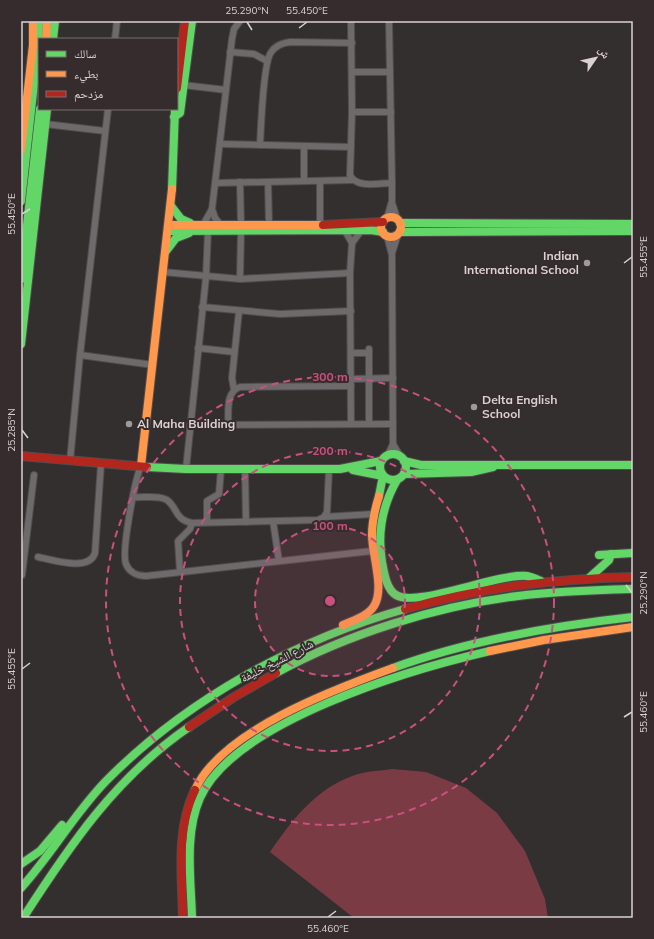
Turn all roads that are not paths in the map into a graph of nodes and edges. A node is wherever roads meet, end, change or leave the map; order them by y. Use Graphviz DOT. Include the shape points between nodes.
graph roads {
  1 [pos="34,21"];
  2 [pos="40,21"];
  3 [pos="47,21"];
  4 [pos="55,21"];
  5 [pos="117,21"];
  6 [pos="184,21"];
  7 [pos="192,21"];
  8 [pos="240,21"];
  9 [pos="351,21"];
  10 [pos="389,21"];
  11 [pos="39,38"];
  12 [pos="46,38"];
  13 [pos="53,38"];
  14 [pos="115,38"];
  15 [pos="352,43"];
  16 [pos="38,47"];
  17 [pos="230,52"];
  18 [pos="267,61"];
  19 [pos="352,72"];
  20 [pos="390,72"];
  21 [pos="180,87"];
  22 [pos="226,90"];
  23 [pos="40,110"];
  24 [pos="47,110"];
  25 [pos="108,110"];
  26 [pos="352,112"];
  27 [pos="391,112"];
  28 [pos="174,113"];
  29 [pos="45,124"];
  30 [pos="26,128"];
  31 [pos="105,130"];
  32 [pos="220,144"];
  33 [pos="260,145"];
  34 [pos="304,146"];
  35 [pos="351,147"];
  36 [pos="21,150"];
  37 [pos="353,180"];
  38 [pos="304,181"];
  39 [pos="320,181"];
  40 [pos="240,182"];
  41 [pos="268,182"];
  42 [pos="216,183"];
  43 [pos="392,183"];
  44 [pos="392,201"];
  45 [pos="21,202"];
  46 [pos="171,206"];
  47 [pos="212,209"];
  48 [pos="385,220"];
  49 [pos="399,222"];
  50 [pos="633,224"];
  51 [pos="221,225"];
  52 [pos="269,225"];
  53 [pos="320,225"];
  54 [pos="168,228"];
  55 [pos="241,228"];
  56 [pos="204,229"];
  57 [pos="361,230"];
  58 [pos="346,231"];
  59 [pos="633,231"];
  60 [pos="399,233"];
  61 [pos="385,234"];
  62 [pos="352,243"];
  63 [pos="166,252"];
  64 [pos="392,254"];
  65 [pos="163,272"];
  66 [pos="350,273"];
  67 [pos="206,277"];
  68 [pos="21,279"];
  69 [pos="240,279"];
  70 [pos="23,306"];
  71 [pos="202,307"];
  72 [pos="238,311"];
  73 [pos="351,311"];
  74 [pos="21,344"];
  75 [pos="198,348"];
  76 [pos="234,352"];
  77 [pos="351,353"];
  78 [pos="80,355"];
  79 [pos="153,365"];
  80 [pos="393,378"];
  81 [pos="369,379"];
  82 [pos="351,382"];
  83 [pos="234,390"];
  84 [pos="351,424"];
  85 [pos="369,424"];
  86 [pos="393,424"];
  87 [pos="190,425"];
  88 [pos="228,425"];
  89 [pos="392,444"];
  90 [pos="388,455"];
  91 [pos="21,456"];
  92 [pos="402,459"];
  93 [pos="70,461"];
  94 [pos="381,461"];
  95 [pos="101,464"];
  96 [pos="499,464"];
  97 [pos="633,465"];
  98 [pos="142,466"];
  99 [pos="186,469"];
  100 [pos="221,469"];
  101 [pos="245,469"];
  102 [pos="329,469"];
  103 [pos="340,469"];
  104 [pos="404,474"];
  105 [pos="34,475"];
  106 [pos="383,476"];
  107 [pos="397,480"];
  108 [pos="133,497"];
  109 [pos="373,514"];
  110 [pos="324,517"];
  111 [pos="273,521"];
  112 [pos="206,522"];
  113 [pos="246,522"];
  114 [pos="21,523"];
  115 [pos="192,523"];
  116 [pos="25,528"];
  117 [pos="372,552"];
  118 [pos="633,553"];
  119 [pos="611,554"];
  120 [pos="38,557"];
  121 [pos="279,561"];
  122 [pos="603,565"];
  123 [pos="180,572"];
  124 [pos="22,575"];
  125 [pos="633,577"];
  126 [pos="589,578"];
  127 [pos="542,581"];
  128 [pos="633,589"];
  129 [pos="633,617"];
  130 [pos="613,619"];
  131 [pos="633,627"];
  132 [pos="585,633"];
  133 [pos="313,642"];
  134 [pos="84,807"];
  135 [pos="62,859"];
  136 [pos="21,864"];
  137 [pos="21,888"];
  138 [pos="21,911"];
  139 [pos="23,918"];
  140 [pos="183,918"];
  141 [pos="192,918"];
  1 -- 30 [label="main road"];
  2 -- 11 [label="main road"];
  3 -- 12 [label="main road"];
  4 -- 13 [label="main road"];
  5 -- 14 [label="street"];
  6 -- 21 [label="main road"];
  7 -- 21 [label="main road"];
  8 -- 17 [label="street" via="232,34"];
  9 -- 15 [label="street"];
  10 -- 20 [label="street"];
  15 -- 18 [label="street" via="286,42 274,49"];
  15 -- 19 [label="street"];
  16 -- 30 [label="main road"];
  17 -- 18 [label="street" via="254,54"];
  17 -- 22 [label="street"];
  18 -- 33 [label="street"];
  19 -- 20 [label="street"];
  19 -- 26 [label="street"];
  20 -- 27 [label="street"];
  21 -- 22 [label="street"];
  21 -- 28 [label="main road" via="180,113"];
  22 -- 32 [label="street"];
  23 -- 68 [label="main road"];
  24 -- 29 [label="main road"];
  25 -- 31 [label="street"];
  26 -- 27 [label="street"];
  26 -- 35 [label="street"];
  27 -- 43 [label="street"];
  28 -- 46 [label="main road"];
  29 -- 31 [label="street"];
  29 -- 70 [label="main road"];
  30 -- 36 [label="main road"];
  30 -- 45 [label="main road"];
  31 -- 78 [label="street"];
  32 -- 33 [label="street"];
  32 -- 42 [label="street"];
  33 -- 34 [label="street"];
  34 -- 35 [label="street"];
  34 -- 38 [label="street"];
  35 -- 37 [label="street" via="350,175"];
  37 -- 39 [label="street"];
  37 -- 43 [label="street" via="358,183"];
  38 -- 39 [label="street"];
  38 -- 41 [label="street"];
  39 -- 53 [label="street"];
  40 -- 41 [label="street"];
  40 -- 42 [label="street"];
  40 -- 55 [label="street"];
  41 -- 52 [label="street"];
  42 -- 47 [label="street"];
  43 -- 44 [label="street"];
  44 -- 48 [label="street"];
  44 -- 49 [label="street"];
  46 -- 54 [label="main road"];
  46 -- 56 [label="main road" via="184,221"];
  47 -- 51 [label="street"];
  47 -- 56 [label="street"];
  48 -- 49 [label="main road" via="393,218"];
  48 -- 53 [label="main road"];
  48 -- 61 [label="main road"];
  49 -- 50 [label="main road"];
  49 -- 60 [label="main road"];
  51 -- 55 [label="main road"];
  51 -- 56 [label="main road"];
  52 -- 53 [label="main road"];
  52 -- 55 [label="main road"];
  54 -- 56 [label="main road"];
  54 -- 63 [label="main road"];
  55 -- 56 [label="main road"];
  55 -- 58 [label="main road"];
  55 -- 69 [label="street"];
  56 -- 63 [label="main road" via="179,236"];
  56 -- 67 [label="street"];
  57 -- 58 [label="main road"];
  57 -- 61 [label="main road"];
  57 -- 62 [label="street"];
  58 -- 62 [label="street"];
  59 -- 60 [label="main road"];
  60 -- 61 [label="main road" via="395,237"];
  60 -- 64 [label="street"];
  61 -- 64 [label="street"];
  62 -- 66 [label="street"];
  63 -- 65 [label="main road"];
  64 -- 80 [label="street"];
  65 -- 67 [label="street"];
  65 -- 79 [label="main road"];
  66 -- 69 [label="street"];
  66 -- 73 [label="street"];
  67 -- 69 [label="street"];
  67 -- 71 [label="street"];
  70 -- 74 [label="main road"];
  71 -- 72 [label="street"];
  71 -- 75 [label="street"];
  72 -- 73 [label="street" via="291,314"];
  72 -- 76 [label="street"];
  73 -- 77 [label="street"];
  75 -- 76 [label="street"];
  75 -- 87 [label="street"];
  76 -- 83 [label="street"];
  77 -- 81 [label="street" via="369,351"];
  77 -- 82 [label="street"];
  78 -- 79 [label="street"];
  78 -- 93 [label="street"];
  79 -- 98 [label="main road"];
  80 -- 81 [label="street"];
  80 -- 86 [label="street"];
  81 -- 82 [label="street"];
  81 -- 85 [label="street"];
  82 -- 83 [label="street" via="243,387"];
  82 -- 84 [label="street"];
  83 -- 88 [label="street" via="230,398"];
  84 -- 85 [label="street"];
  84 -- 88 [label="street"];
  85 -- 86 [label="street"];
  86 -- 89 [label="street"];
  87 -- 88 [label="street"];
  87 -- 99 [label="street"];
  89 -- 90 [label="street"];
  89 -- 92 [label="street"];
  90 -- 92 [label="main road" via="394,454"];
  90 -- 94 [label="main road"];
  91 -- 93 [label="main road"];
  92 -- 96 [label="main road" via="421,465"];
  92 -- 104 [label="main road"];
  93 -- 95 [label="main road"];
  94 -- 103 [label="main road"];
  94 -- 106 [label="main road" via="380,470"];
  95 -- 98 [label="main road"];
  95 -- 120 [label="street" via="95,553 92,559 83,564"];
  96 -- 97 [label="main road"];
  96 -- 104 [label="main road" via="468,472"];
  98 -- 99 [label="main road"];
  98 -- 108 [label="street"];
  99 -- 100 [label="main road"];
  100 -- 101 [label="main road"];
  100 -- 112 [label="street" via="219,494 207,501"];
  101 -- 102 [label="main road"];
  101 -- 113 [label="street"];
  102 -- 103 [label="main road"];
  102 -- 110 [label="street" via="328,509"];
  103 -- 106 [label="main road"];
  104 -- 107 [label="main road"];
  105 -- 116 [label="street"];
  106 -- 107 [label="main road" via="391,481"];
  106 -- 109 [label="main road" via="382,490"];
  107 -- 127 [label="main road" via="384,509 380,539 383,570 396,595 405,598 418,597 513,576 528,576"];
  108 -- 115 [label="street" via="164,499 181,518"];
  108 -- 123 [label="street" via="125,556 128,568 142,576"];
  109 -- 110 [label="street"];
  109 -- 117 [label="main road"];
  110 -- 111 [label="street" via="318,520"];
  111 -- 113 [label="street"];
  111 -- 121 [label="street"];
  112 -- 113 [label="street"];
  112 -- 115 [label="street"];
  114 -- 116 [label="street"];
  115 -- 123 [label="street" via="190,529 178,541"];
  116 -- 124 [label="street"];
  117 -- 121 [label="street"];
  117 -- 133 [label="main road" via="379,591 375,604 365,615 331,630"];
  118 -- 119 [label="main road"];
  119 -- 122 [label="main road"];
  119 -- 122 [label="main road" via="599,554"];
  121 -- 123 [label="street"];
  122 -- 126 [label="main road"];
  125 -- 126 [label="main road, شارع الشيخ خليفة"];
  126 -- 127 [label="main road, شارع الشيخ خليفة"];
  127 -- 133 [label="main road, شارع الشيخ خليفة" via="497,587 431,601"];
  128 -- 135 [label="main road, شارع الشيخ خليفة" via="541,593 438,611 356,638 294,664 220,706 152,757 96,813"];
  129 -- 130 [label="main road"];
  130 -- 132 [label="main road" via="587,625"];
  130 -- 140 [label="main road" via="561,625 413,661 292,711 238,742 207,770 188,806 184,819 182,847"];
  131 -- 132 [label="main road"];
  132 -- 141 [label="main road" via="464,656 399,675 326,704 232,757 207,786 193,819"];
  133 -- 134 [label="main road, شارع الشيخ خليفة" via="245,677 186,715 119,770"];
  134 -- 136 [label="main road" via="71,815 33,857"];
  134 -- 137 [label="main road, شارع الشيخ خليفة"];
  135 -- 138 [label="main road"];
  135 -- 139 [label="main road, شارع الشيخ خليفة"];
}
